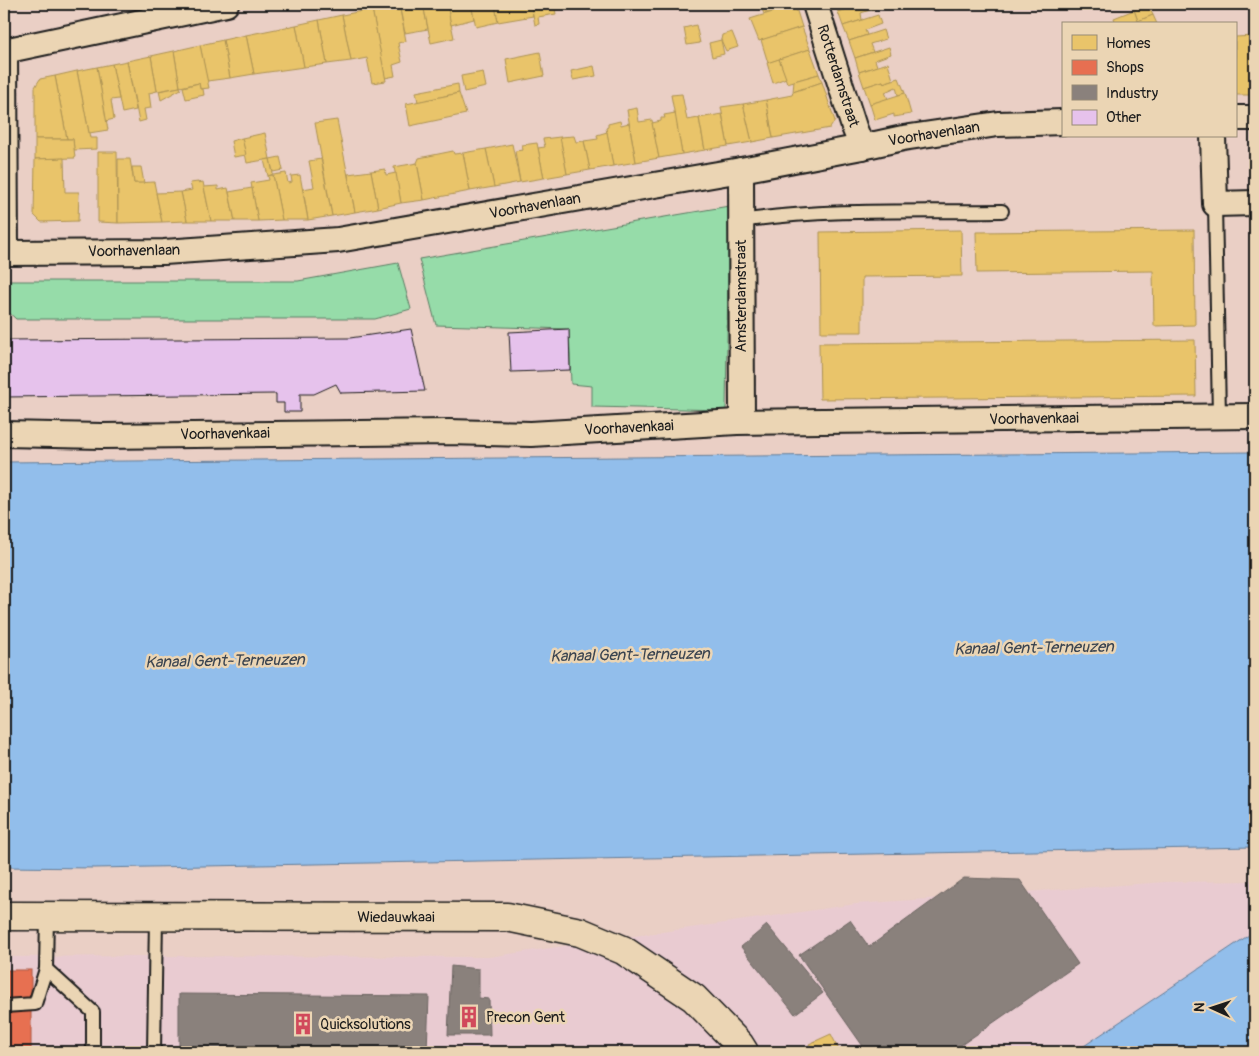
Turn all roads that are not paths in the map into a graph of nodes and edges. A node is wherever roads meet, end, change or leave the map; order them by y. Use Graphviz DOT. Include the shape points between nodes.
graph roads {
  1 [pos="226,4"];
  2 [pos="815,4"];
  3 [pos="4,50"];
  4 [pos="1236,118"];
  5 [pos="1255,118"];
  6 [pos="1062,122"];
  7 [pos="1213,138"];
  8 [pos="862,147"];
  9 [pos="741,170"];
  10 [pos="1255,203"];
  11 [pos="1215,204"];
  12 [pos="1002,211"];
  13 [pos="741,221"];
  14 [pos="5,253"];
  15 [pos="1219,416"];
  16 [pos="1255,416"];
  17 [pos="742,422"];
  18 [pos="4,434"];
  19 [pos="4,916"];
  20 [pos="47,916"];
  21 [pos="156,916"];
  22 [pos="46,969"];
  23 [pos="4,1006"];
  24 [pos="93,1052"];
  25 [pos="154,1052"];
  26 [pos="744,1052"];
  1 -- 3 [label="street"];
  2 -- 8 [label="street, Rotterdamstraat"];
  3 -- 14 [label="street"];
  4 -- 5 [label="street"];
  6 -- 8 [label="street, Voorhavenlaan" via="998,124"];
  7 -- 11 [label="street"];
  8 -- 9 [label="street, Voorhavenlaan"];
  9 -- 13 [label="street, Amsterdamstraat"];
  9 -- 14 [label="street, Voorhavenlaan" via="338,240 164,252"];
  10 -- 11 [label="street"];
  11 -- 15 [label="lane"];
  12 -- 13 [label="lane" via="817,214"];
  13 -- 17 [label="street, Amsterdamstraat"];
  15 -- 16 [label="street, Voorhavenkaai"];
  15 -- 17 [label="street, Voorhavenkaai"];
  17 -- 18 [label="street, Voorhavenkaai" via="531,434"];
  19 -- 20 [label="main road, Wiedauwkaai"];
  20 -- 21 [label="main road, Wiedauwkaai"];
  20 -- 22 [label="lane"];
  21 -- 25 [label="lane"];
  21 -- 26 [label="main road, Wiedauwkaai" via="507,917 580,932 623,950 694,998"];
  22 -- 23 [label="lane" via="35,1004"];
  22 -- 24 [label="lane" via="93,1012"];
}
